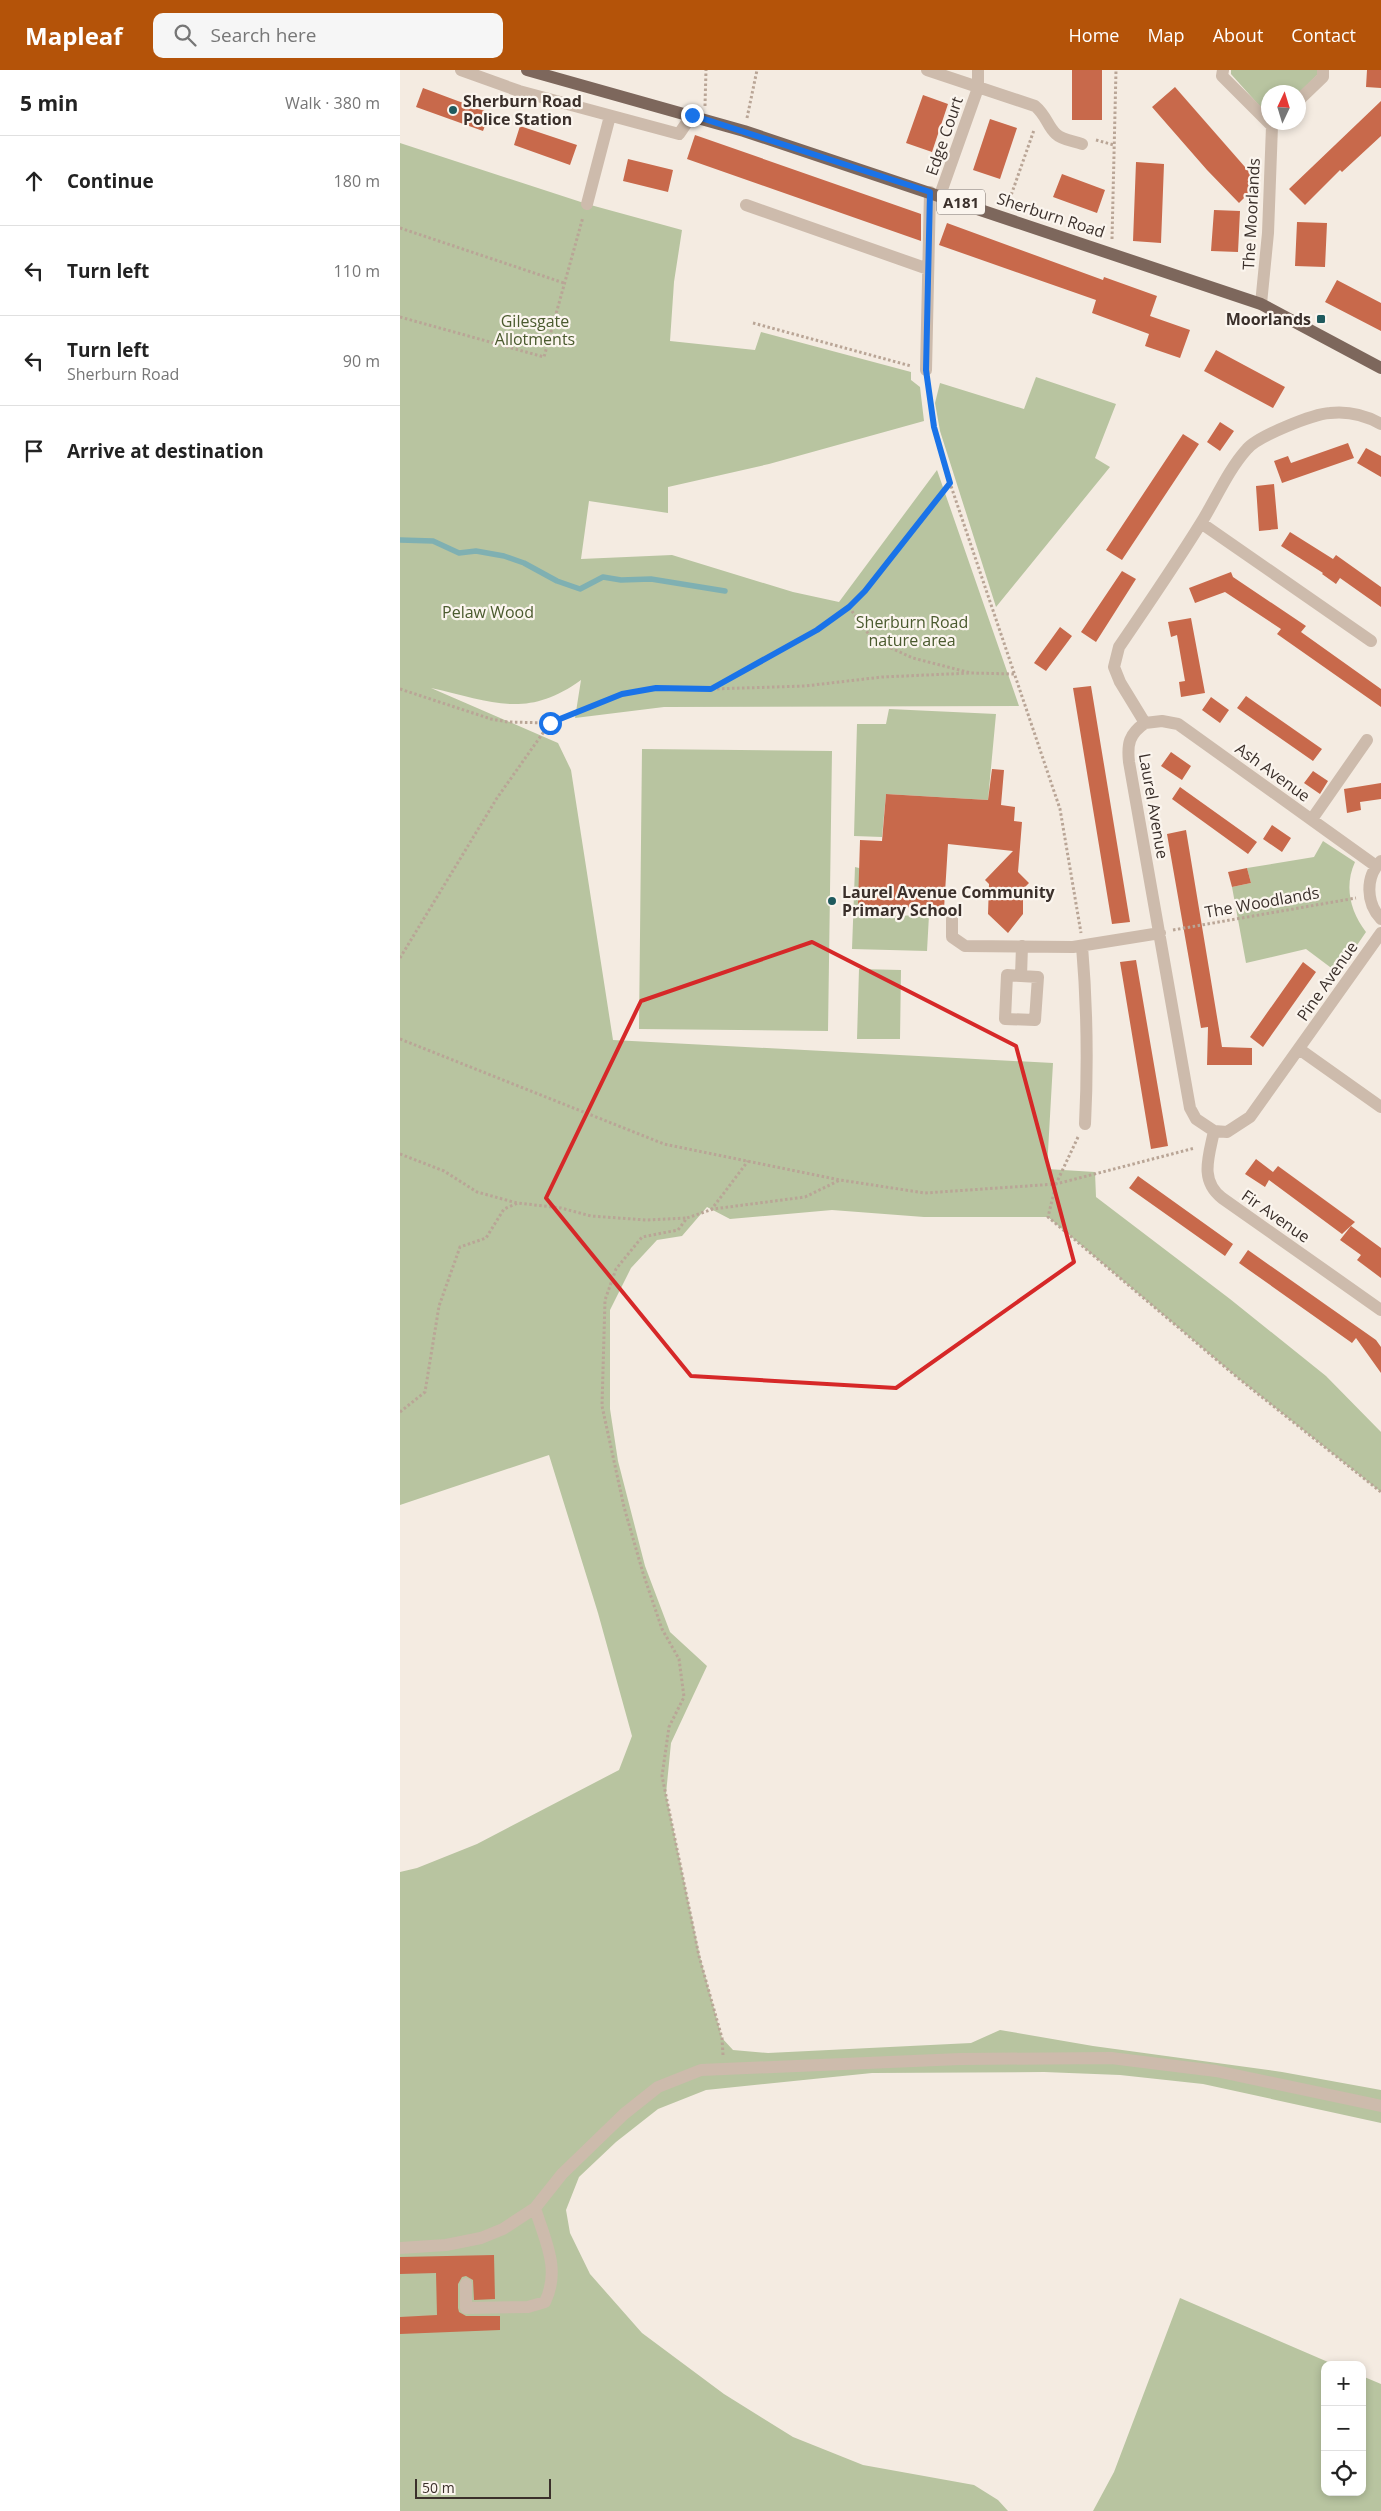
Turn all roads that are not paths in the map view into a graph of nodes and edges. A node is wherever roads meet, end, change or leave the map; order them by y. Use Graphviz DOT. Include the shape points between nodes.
graph roads {
  1 [pos="461,70"];
  2 [pos="527,70"];
  3 [pos="927,70"];
  4 [pos="978,70"];
  5 [pos="1223,70"];
  6 [pos="1323,70"];
  7 [pos="978,88"];
  8 [pos="1306,93"];
  9 [pos="1261,112"];
  10 [pos="610,116"];
  11 [pos="698,117"];
  12 [pos="1274,130"];
  13 [pos="1082,144"];
  14 [pos="935,194"];
  15 [pos="587,204"];
  16 [pos="746,205"];
  17 [pos="928,269"];
  18 [pos="1261,304"];
  19 [pos="1381,368"];
  20 [pos="926,370"];
  21 [pos="1381,424"];
  22 [pos="1202,523"];
  23 [pos="1371,641"];
  24 [pos="1146,723"];
  25 [pos="1367,740"];
  26 [pos="1312,820"];
  27 [pos="1379,863"];
  28 [pos="952,918"];
  29 [pos="1381,919"];
  30 [pos="1160,932"];
  31 [pos="1381,933"];
  32 [pos="1022,946"];
  33 [pos="1082,946"];
  34 [pos="1021,976"];
  35 [pos="1299,1049"];
  36 [pos="1381,1106"];
  37 [pos="1085,1124"];
  38 [pos="1209,1129"];
  39 [pos="1381,1310"];
  40 [pos="1381,2106"];
  41 [pos="535,2208"];
  42 [pos="400,2248"];
  43 [pos="466,2284"];
  1 -- 10 [label="street" via="518,91"];
  2 -- 11 [label="main road, Sherburn Road / A181"];
  3 -- 7 [label="street, Edge Court"];
  4 -- 7 [label="street, Edge Court"];
  5 -- 9 [label="street, The Moorlands" via="1222,76"];
  6 -- 8 [label="street" via="1323,77"];
  7 -- 13 [label="street, Edge Court" via="1035,106 1058,136"];
  7 -- 14 [label="street, Edge Court"];
  10 -- 11 [label="street" via="679,134"];
  10 -- 15 [label="street"];
  11 -- 14 [label="main road, Sherburn Road / A181"];
  12 -- 18 [label="street, The Moorlands"];
  14 -- 17 [label="street, Edge Court"];
  14 -- 18 [label="main road, Sherburn Road / A181"];
  16 -- 17 [label="street"];
  17 -- 20 [label="street, Edge Court"];
  18 -- 19 [label="main road, Sherburn Road / A181"];
  21 -- 22 [label="street" via="1352,413 1328,412 1256,441 1232,470"];
  22 -- 23 [label="street"];
  22 -- 24 [label="street" via="1119,647 1114,667"];
  24 -- 26 [label="street, Ash Avenue" via="1162,720 1178,724"];
  24 -- 30 [label="street, Laurel Avenue" via="1134,730 1127,748"];
  25 -- 26 [label="street"];
  26 -- 27 [label="street, Ash Avenue"];
  27 -- 29 [label="street, Ash Avenue" via="1370,880 1369,896"];
  28 -- 32 [label="street" via="952,937 965,946"];
  30 -- 33 [label="street"];
  30 -- 38 [label="street, Laurel Avenue" via="1190,1108 1196,1119"];
  31 -- 35 [label="street, Pine Avenue"];
  32 -- 33 [label="street"];
  32 -- 34 [label="street"];
  33 -- 37 [label="street" via="1088,1064"];
  35 -- 36 [label="street"];
  35 -- 38 [label="street, Pine Avenue" via="1250,1117 1227,1132"];
  38 -- 39 [label="street, Fir Avenue" via="1211,1145 1207,1168 1212,1190"];
  40 -- 41 [label="street" via="1216,2070 1111,2058 976,2058 701,2070 658,2087 624,2114 562,2174"];
  41 -- 42 [label="street" via="503,2229 481,2238 446,2245"];
  41 -- 43 [label="street" via="554,2268 551,2290 545,2302 528,2307 466,2308"];
}
